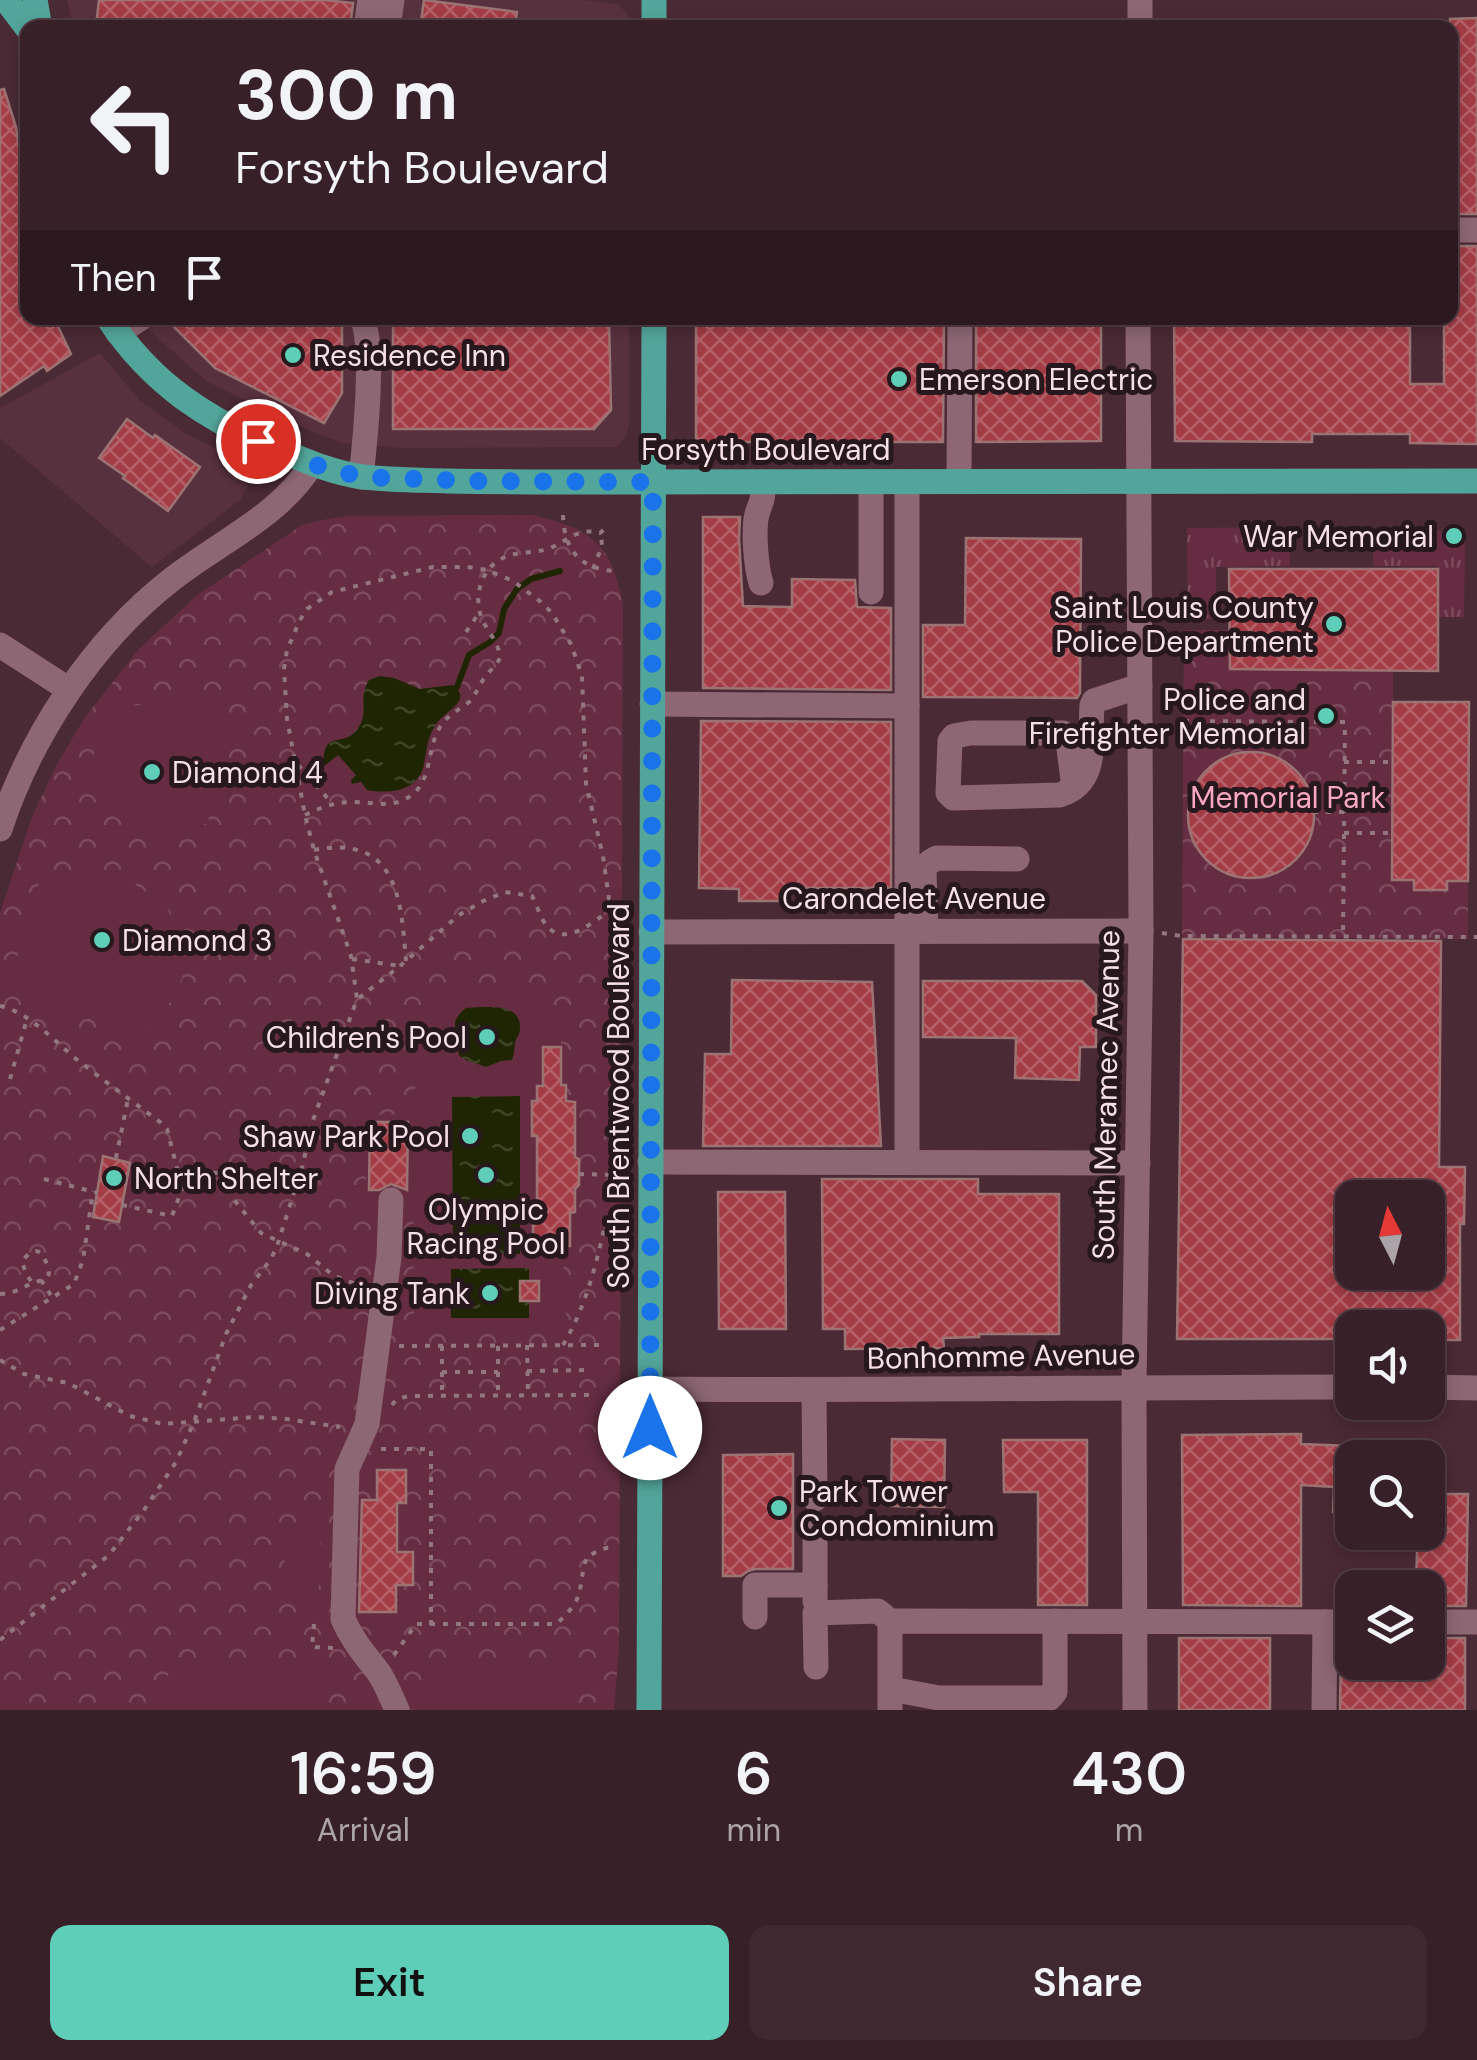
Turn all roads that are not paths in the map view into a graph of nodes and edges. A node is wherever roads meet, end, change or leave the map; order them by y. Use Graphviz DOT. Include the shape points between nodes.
graph roads {
  1 [pos="6,0"];
  2 [pos="21,20"];
  3 [pos="113,325"];
  4 [pos="364,325"];
  5 [pos="654,325"];
  6 [pos="960,325"];
  7 [pos="1138,325"];
  8 [pos="312,464"];
  9 [pos="361,477"];
  10 [pos="1138,481"];
  11 [pos="653,482"];
  12 [pos="871,482"];
  13 [pos="907,482"];
  14 [pos="958,482"];
  15 [pos="1477,482"];
  16 [pos="763,492"];
  17 [pos="765,580"];
  18 [pos="870,592"];
  19 [pos="0,645"];
  20 [pos="1140,686"];
  21 [pos="68,689"];
  22 [pos="652,704"];
  23 [pos="907,706"];
  24 [pos="1074,788"];
  25 [pos="0,829"];
  26 [pos="1017,859"];
  27 [pos="916,931"];
  28 [pos="1141,931"];
  29 [pos="651,932"];
  30 [pos="650,1162"];
  31 [pos="907,1162"];
  32 [pos="1138,1163"];
  33 [pos="390,1200"];
  34 [pos="1134,1387"];
  35 [pos="1335,1387"];
  36 [pos="1445,1388"];
  37 [pos="1477,1388"];
  38 [pos="650,1389"];
  39 [pos="814,1390"];
  40 [pos="815,1499"];
  41 [pos="815,1531"];
  42 [pos="815,1585"];
  43 [pos="815,1613"];
  44 [pos="755,1617"];
  45 [pos="890,1620"];
  46 [pos="1133,1620"];
  47 [pos="1055,1621"];
  48 [pos="1325,1622"];
  49 [pos="1335,1622"];
  50 [pos="1445,1622"];
  51 [pos="1477,1622"];
  52 [pos="816,1668"];
  53 [pos="890,1700"];
  54 [pos="398,1710"];
  55 [pos="648,1710"];
  56 [pos="1135,1710"];
  57 [pos="1324,1710"];
  1 -- 2 [label="main road"];
  3 -- 8 [label="main road, Forsyth Boulevard" via="150,371 206,414"];
  4 -- 9 [label="street"];
  5 -- 11 [label="main road, South Brentwood Boulevard"];
  6 -- 14 [label="street"];
  7 -- 10 [label="street, South Meramec Avenue"];
  8 -- 9 [label="main road, Forsyth Boulevard"];
  8 -- 21 [label="street" via="283,502 171,580 119,626"];
  9 -- 11 [label="main road, Forsyth Boulevard"];
  10 -- 14 [label="main road, Forsyth Boulevard"];
  10 -- 15 [label="main road, Forsyth Boulevard"];
  10 -- 20 [label="street, South Meramec Avenue"];
  11 -- 16 [label="main road, Forsyth Boulevard"];
  11 -- 22 [label="main road, South Brentwood Boulevard"];
  12 -- 13 [label="main road, Forsyth Boulevard"];
  12 -- 16 [label="main road, Forsyth Boulevard"];
  12 -- 18 [label="street"];
  13 -- 14 [label="main road, Forsyth Boulevard"];
  13 -- 23 [label="street"];
  16 -- 17 [label="street" via="757,570"];
  19 -- 21 [label="street"];
  20 -- 24 [label="street" via="1092,705 1090,768"];
  20 -- 28 [label="street, South Meramec Avenue"];
  21 -- 25 [label="street"];
  22 -- 23 [label="street"];
  22 -- 29 [label="main road, South Brentwood Boulevard"];
  23 -- 27 [label="street"];
  24 -- 24 [label="street" via="1060,795 953,798 950,741 970,734 1063,734"];
  26 -- 27 [label="street" via="929,862"];
  27 -- 28 [label="street, Carondelet Avenue"];
  27 -- 29 [label="street, Carondelet Avenue"];
  27 -- 31 [label="street"];
  28 -- 32 [label="street, South Meramec Avenue"];
  29 -- 30 [label="main road, South Brentwood Boulevard"];
  30 -- 31 [label="street"];
  30 -- 38 [label="main road, South Brentwood Boulevard"];
  31 -- 32 [label="street"];
  32 -- 34 [label="street, South Meramec Avenue"];
  33 -- 54 [label="street" via="390,1257 367,1424 346,1469 343,1618"];
  34 -- 35 [label="street, Bonhomme Avenue"];
  34 -- 39 [label="street, Bonhomme Avenue"];
  34 -- 46 [label="street, South Meramec Avenue"];
  36 -- 37 [label="street"];
  38 -- 39 [label="street, Bonhomme Avenue"];
  38 -- 55 [label="main road, South Brentwood Boulevard"];
  39 -- 40 [label="street"];
  41 -- 42 [label="street"];
  42 -- 43 [label="street"];
  42 -- 44 [label="street" via="755,1585"];
  43 -- 45 [label="street" via="878,1611"];
  43 -- 52 [label="street"];
  45 -- 47 [label="street"];
  45 -- 53 [label="street"];
  46 -- 47 [label="street"];
  46 -- 48 [label="street"];
  46 -- 56 [label="street, South Meramec Avenue"];
  47 -- 53 [label="street" via="1050,1698"];
  48 -- 49 [label="street"];
  48 -- 57 [label="street"];
  50 -- 51 [label="street"];
}
